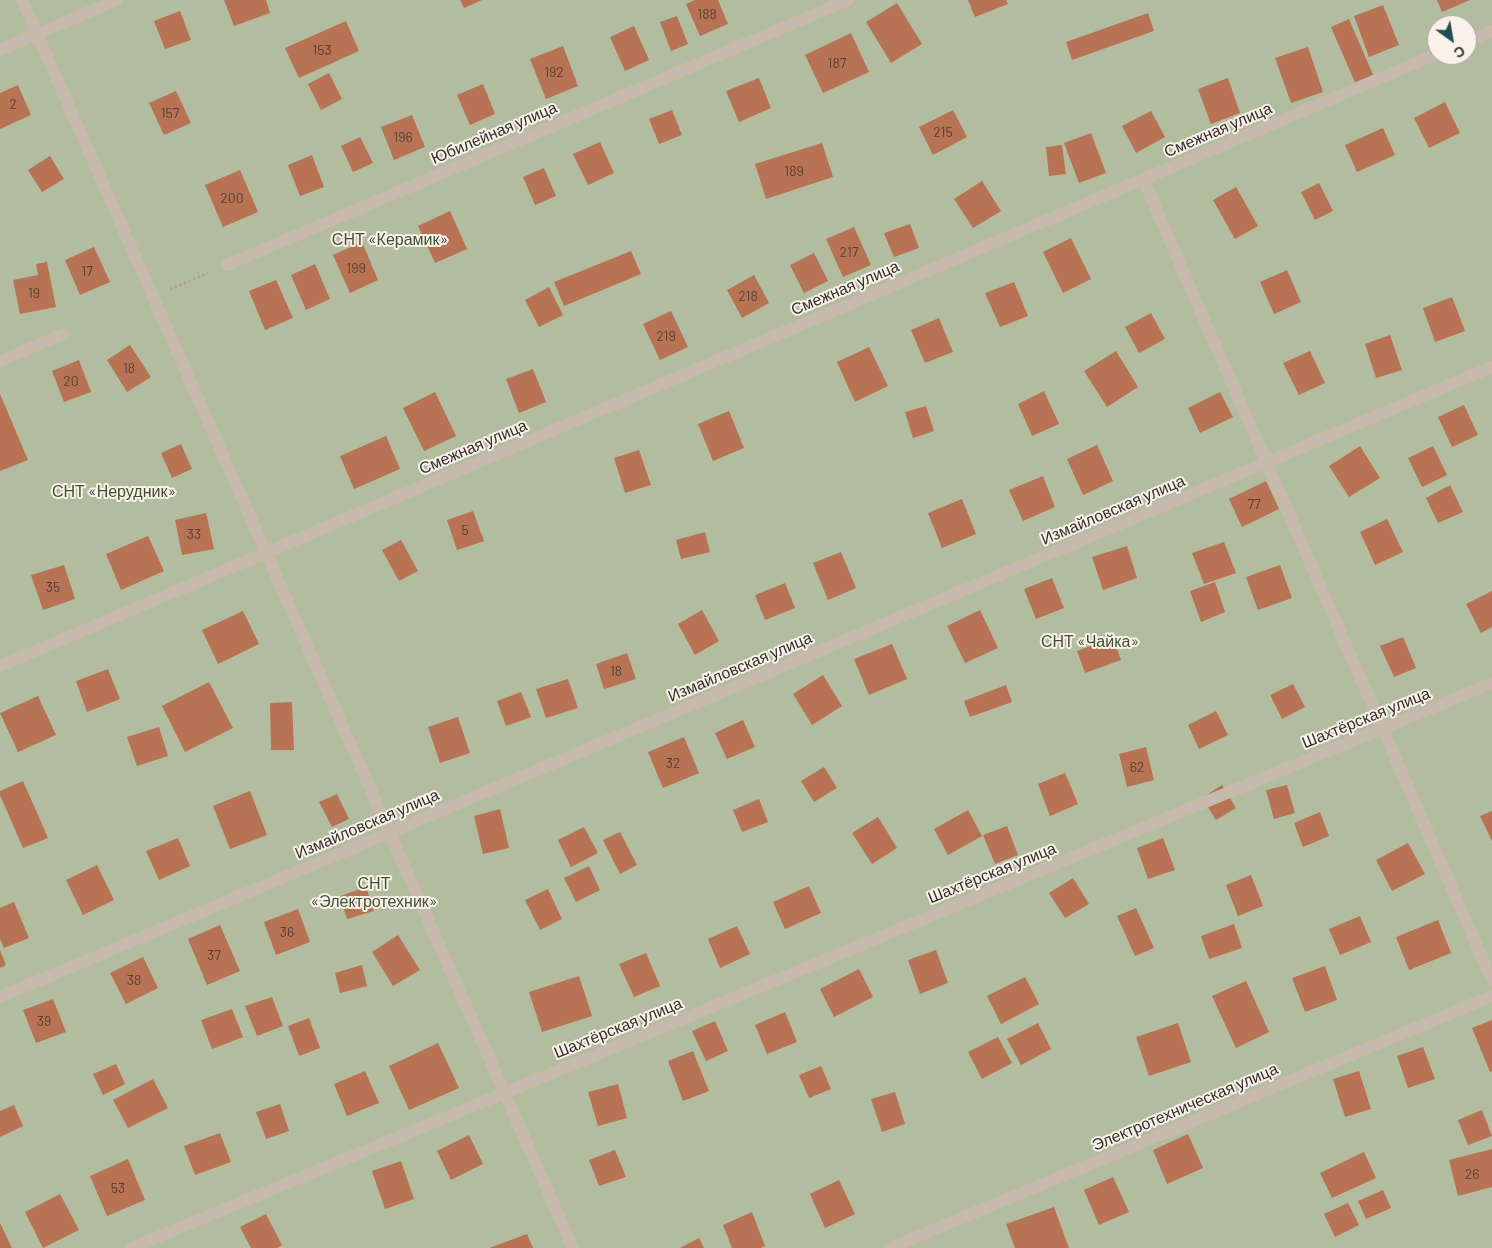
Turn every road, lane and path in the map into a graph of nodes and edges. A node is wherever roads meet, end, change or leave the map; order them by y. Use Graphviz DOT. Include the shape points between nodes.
graph roads {
  1 [pos="22,0"];
  2 [pos="117,0"];
  3 [pos="848,0"];
  4 [pos="1492,31"];
  5 [pos="37,34"];
  6 [pos="1477,37"];
  7 [pos="0,50"];
  8 [pos="1427,58"];
  9 [pos="1143,179"];
  10 [pos="227,264"];
  11 [pos="153,296"];
  12 [pos="63,334"];
  13 [pos="0,361"];
  14 [pos="1492,367"];
  15 [pos="1266,463"];
  16 [pos="266,553"];
  17 [pos="0,666"];
  18 [pos="1492,683"];
  19 [pos="1382,728"];
  20 [pos="390,832"];
  21 [pos="1492,980"];
  22 [pos="1492,996"];
  23 [pos="0,997"];
  24 [pos="504,1092"];
  25 [pos="131,1248"];
  26 [pos="573,1248"];
  27 [pos="890,1248"];
  1 -- 5 [label="street"];
  2 -- 5 [label="street"];
  3 -- 10 [label="street, Юбилейная улица"];
  4 -- 6 [label="street"];
  5 -- 7 [label="street"];
  5 -- 11 [label="street"];
  8 -- 9 [label="street, Смежная улица"];
  9 -- 15 [label="street"];
  9 -- 16 [label="street, Смежная улица"];
  10 -- 11 [label="path"];
  11 -- 16 [label="street"];
  12 -- 13 [label="street"];
  14 -- 15 [label="street, Измайловская улица"];
  15 -- 19 [label="street"];
  15 -- 20 [label="street, Измайловская улица"];
  16 -- 17 [label="street, Смежная улица"];
  16 -- 20 [label="street"];
  18 -- 19 [label="street, Шахтёрская улица"];
  19 -- 21 [label="street"];
  19 -- 24 [label="street, Шахтёрская улица"];
  20 -- 23 [label="street, Измайловская улица"];
  20 -- 24 [label="street"];
  22 -- 27 [label="street, Электротехническая улица"];
  24 -- 25 [label="street, Шахтёрская улица"];
  24 -- 26 [label="street"];
}
